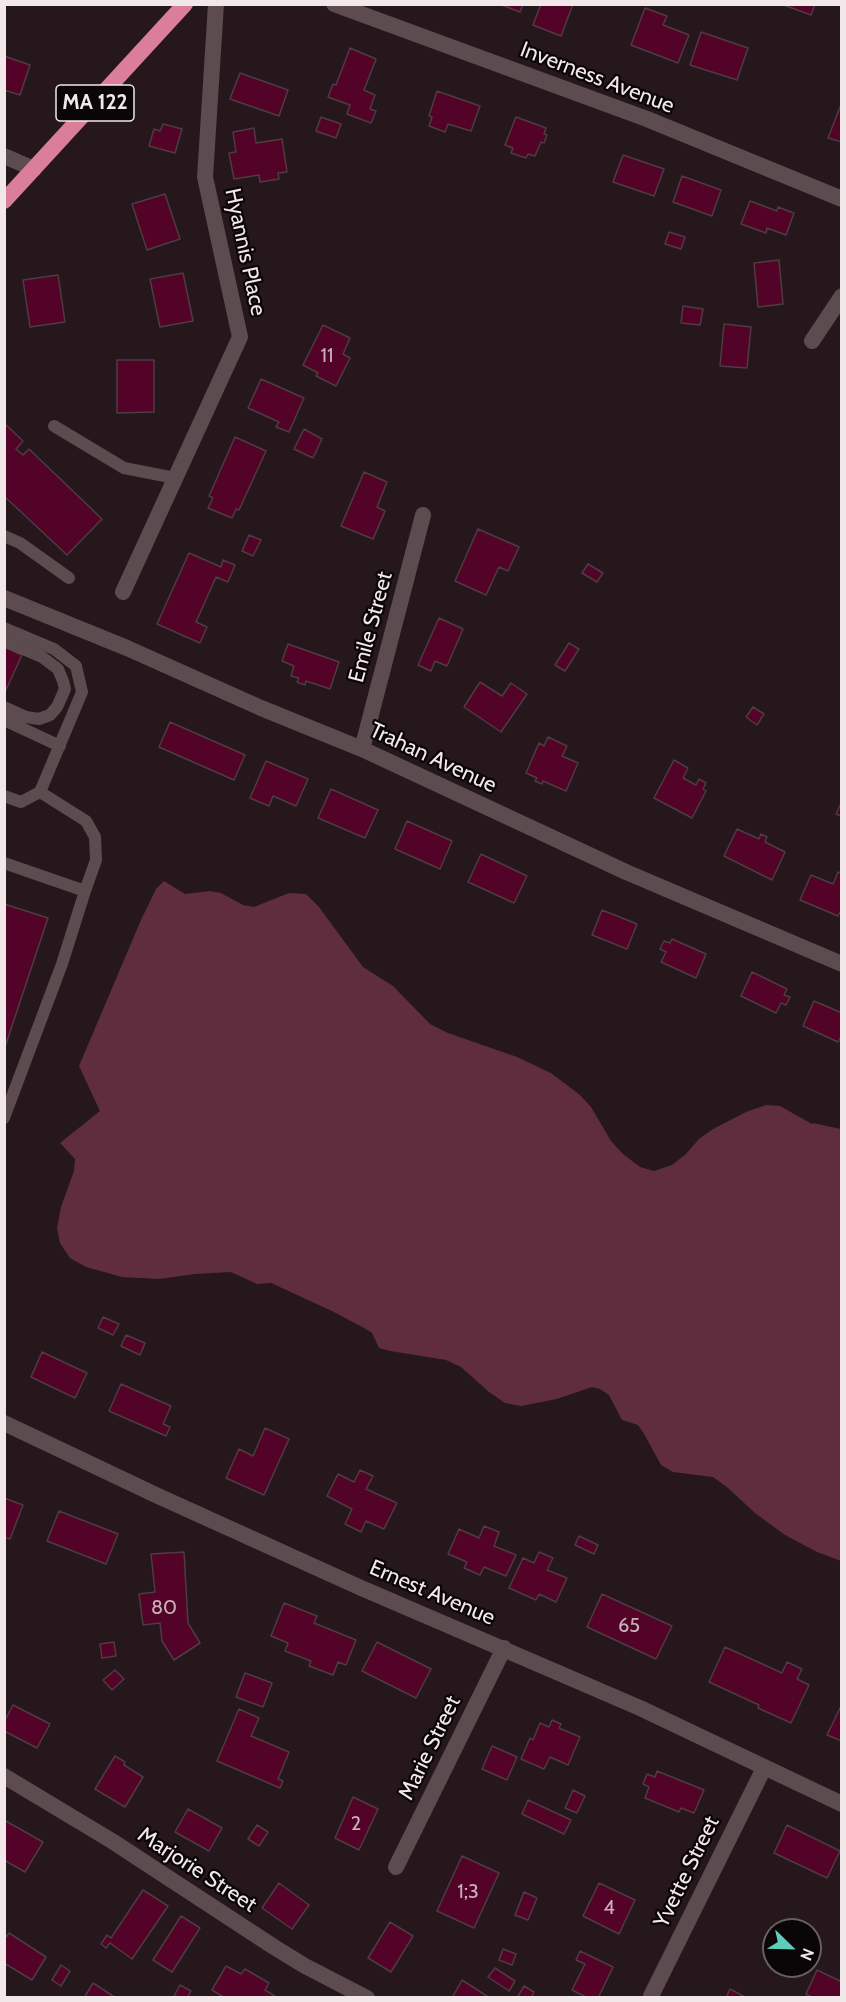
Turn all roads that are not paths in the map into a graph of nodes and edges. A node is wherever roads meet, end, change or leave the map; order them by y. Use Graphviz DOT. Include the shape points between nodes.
graph roads {
  1 [pos="185,4"];
  2 [pos="216,4"];
  3 [pos="334,4"];
  4 [pos="4,156"];
  5 [pos="34,169"];
  6 [pos="842,199"];
  7 [pos="4,201"];
  8 [pos="842,296"];
  9 [pos="812,341"];
  10 [pos="54,426"];
  11 [pos="175,478"];
  12 [pos="423,515"];
  13 [pos="4,536"];
  14 [pos="69,578"];
  15 [pos="123,592"];
  16 [pos="4,598"];
  17 [pos="4,628"];
  18 [pos="4,641"];
  19 [pos="4,707"];
  20 [pos="4,720"];
  21 [pos="60,746"];
  22 [pos="362,749"];
  23 [pos="40,792"];
  24 [pos="4,796"];
  25 [pos="4,863"];
  26 [pos="85,891"];
  27 [pos="842,964"];
  28 [pos="4,1118"];
  29 [pos="4,1423"];
  30 [pos="504,1648"];
  31 [pos="764,1768"];
  32 [pos="4,1776"];
  33 [pos="842,1804"];
  34 [pos="396,1867"];
  35 [pos="651,1996"];
  36 [pos="367,1998"];
  1 -- 5 [label="highway, MA 122"];
  2 -- 11 [label="street, Hyannis Place" via="205,177 240,337"];
  3 -- 6 [label="street, Inverness Avenue" via="647,119"];
  4 -- 5 [label="street"];
  5 -- 7 [label="highway, MA 122"];
  8 -- 9 [label="street"];
  10 -- 11 [label="lane" via="124,468"];
  11 -- 15 [label="street, Hyannis Place"];
  12 -- 22 [label="street, Emile Street"];
  13 -- 14 [label="lane"];
  16 -- 22 [label="street, Trahan Avenue"];
  17 -- 21 [label="lane" via="54,649 76,666 82,692"];
  18 -- 19 [label="lane" via="42,657 58,669 65,689 50,716 26,717"];
  20 -- 21 [label="lane"];
  21 -- 23 [label="lane"];
  22 -- 27 [label="street, Trahan Avenue" via="617,868"];
  23 -- 24 [label="lane" via="21,802"];
  23 -- 26 [label="lane" via="86,821 96,837 96,860"];
  25 -- 26 [label="lane"];
  26 -- 28 [label="lane"];
  29 -- 30 [label="street, Ernest Avenue" via="201,1516"];
  30 -- 31 [label="street, Ernest Avenue"];
  30 -- 34 [label="street, Marie Street"];
  31 -- 33 [label="street, Ernest Avenue"];
  31 -- 35 [label="street, Yvette Street"];
  32 -- 36 [label="street, Marjorie Street" via="305,1966"];
}
